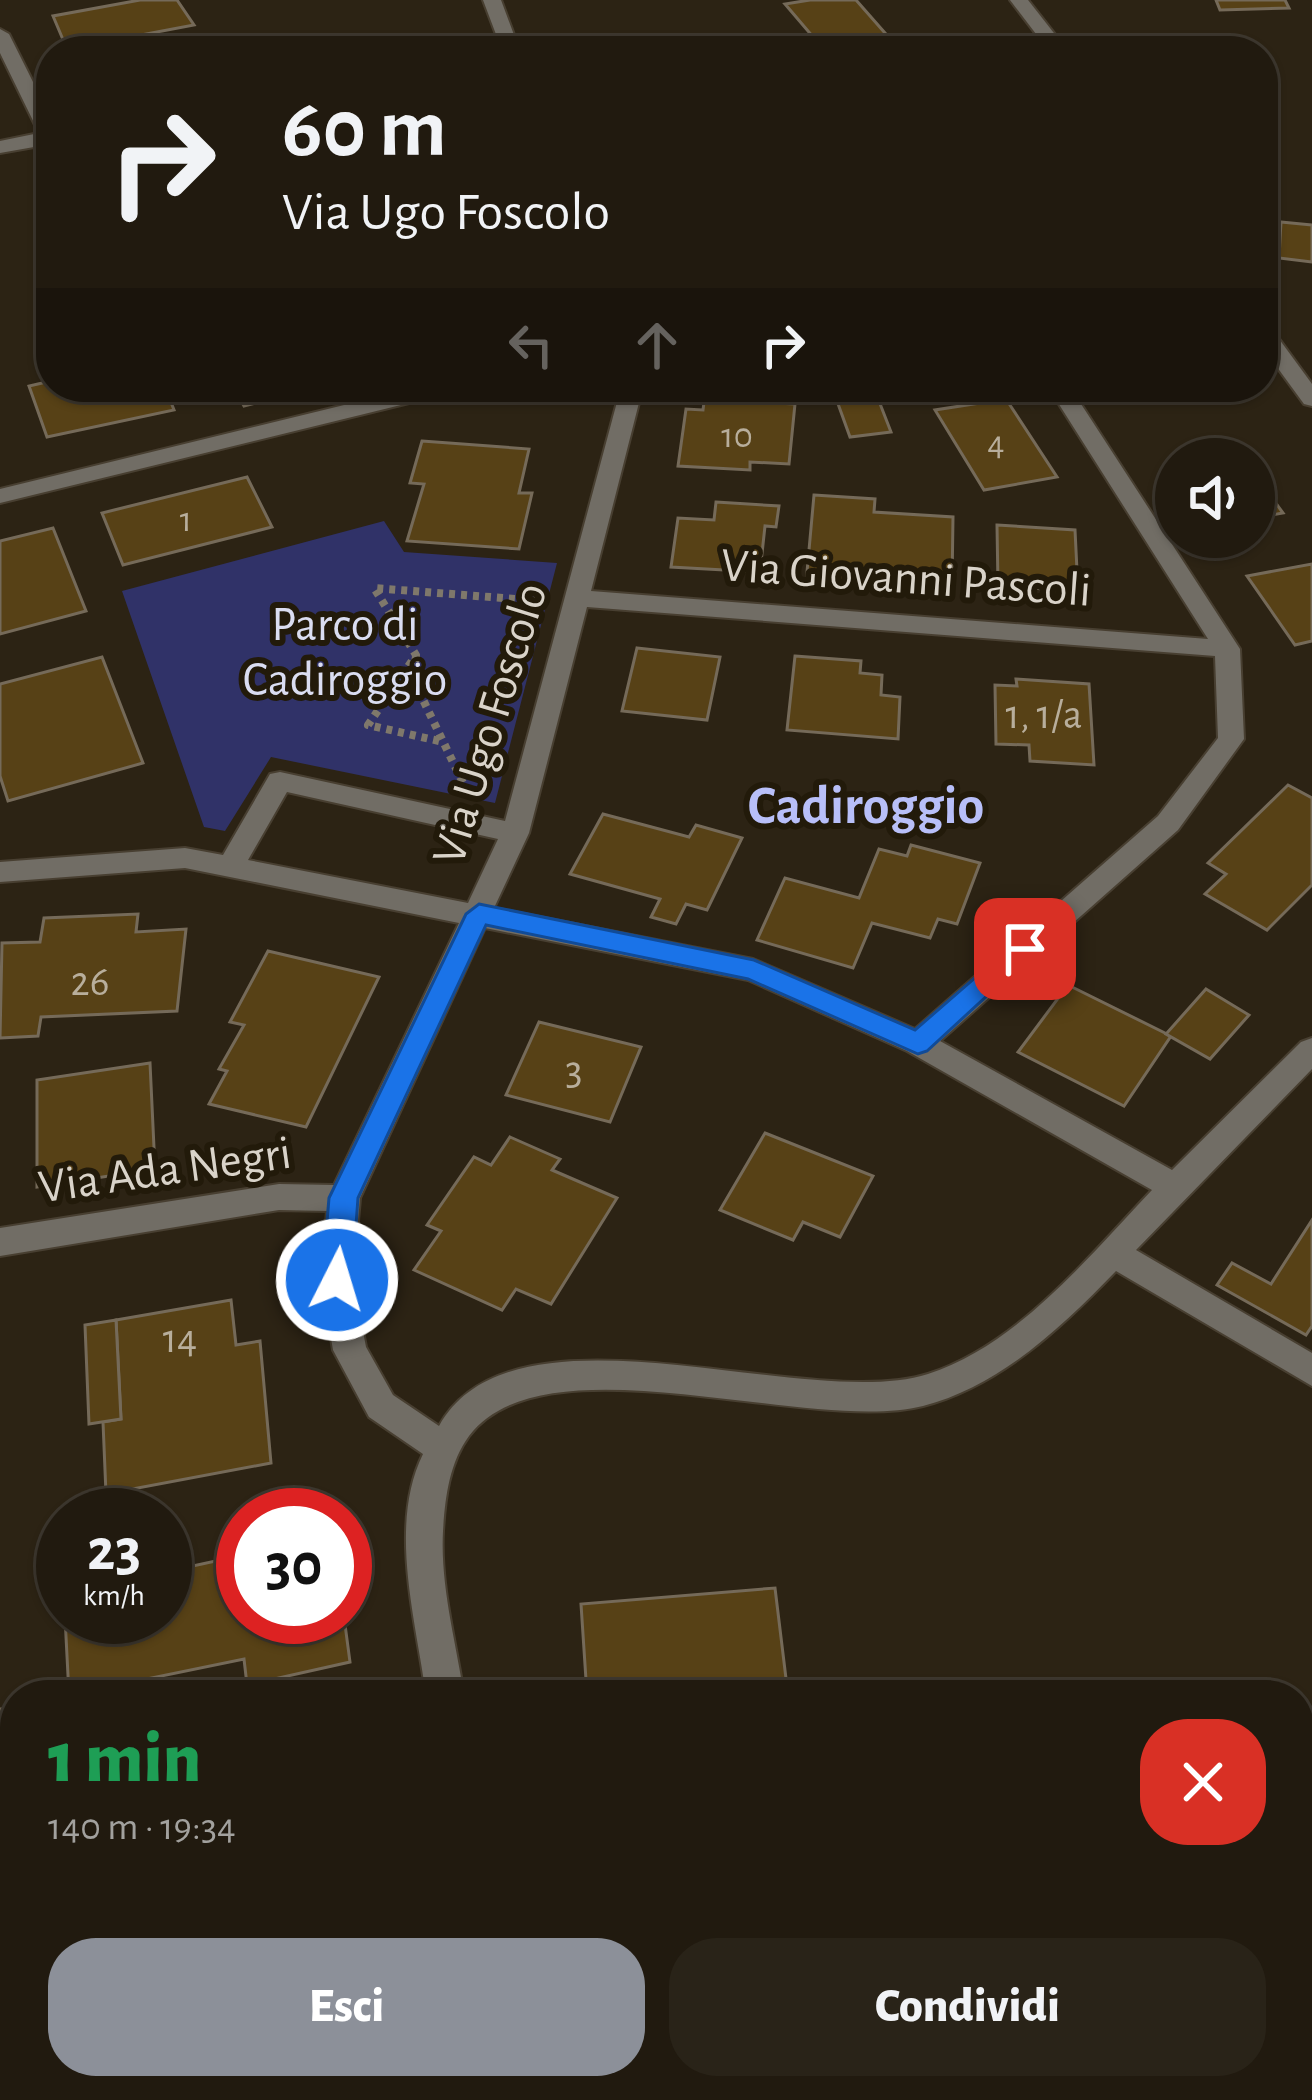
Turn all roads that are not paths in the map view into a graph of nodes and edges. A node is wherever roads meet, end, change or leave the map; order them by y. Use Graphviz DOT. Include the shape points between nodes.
graph roads {
  1 [pos="492,0"];
  2 [pos="1019,0"];
  3 [pos="0,34"];
  4 [pos="506,36"];
  5 [pos="1047,36"];
  6 [pos="36,107"];
  7 [pos="36,140"];
  8 [pos="0,147"];
  9 [pos="1278,353"];
  10 [pos="1312,399"];
  11 [pos="385,402"];
  12 [pos="628,402"];
  13 [pos="1069,402"];
  14 [pos="0,496"];
  15 [pos="578,598"];
  16 [pos="1227,649"];
  17 [pos="501,830"];
  18 [pos="230,865"];
  19 [pos="0,872"];
  20 [pos="479,914"];
  21 [pos="918,1043"];
  22 [pos="1312,1050"];
  23 [pos="1174,1187"];
  24 [pos="344,1198"];
  25 [pos="0,1242"];
  26 [pos="1114,1253"];
  27 [pos="1312,1371"];
  28 [pos="439,1445"];
  29 [pos="443,1680"];
  1 -- 4 [label="street"];
  2 -- 5 [label="street"];
  3 -- 6 [label="street"];
  7 -- 8 [label="street"];
  9 -- 10 [label="street"];
  11 -- 14 [label="street"];
  12 -- 15 [label="street, Via Ugo Foscolo"];
  13 -- 16 [label="street"];
  15 -- 16 [label="street, Via Giovanni Pascoli"];
  15 -- 17 [label="street, Via Ugo Foscolo"];
  16 -- 21 [label="street" via="1231,739 1168,823"];
  17 -- 18 [label="street" via="280,781"];
  17 -- 20 [label="street, Via Ugo Foscolo"];
  18 -- 19 [label="street" via="185,858"];
  18 -- 20 [label="street"];
  20 -- 21 [label="street, Via Ugo Foscolo" via="754,970"];
  20 -- 24 [label="street, Via Ada Negri"];
  21 -- 23 [label="street, Via Ugo Foscolo"];
  22 -- 23 [label="street"];
  23 -- 26 [label="street"];
  24 -- 25 [label="street, Via Ada Negri" via="279,1197"];
  24 -- 28 [label="street, Via Ada Negri" via="337,1280 350,1350 381,1406"];
  26 -- 27 [label="street"];
  26 -- 28 [label="street" via="1000,1354 925,1391 825,1396 606,1372 528,1379 489,1395"];
  28 -- 29 [label="street" via="425,1533"];
}
